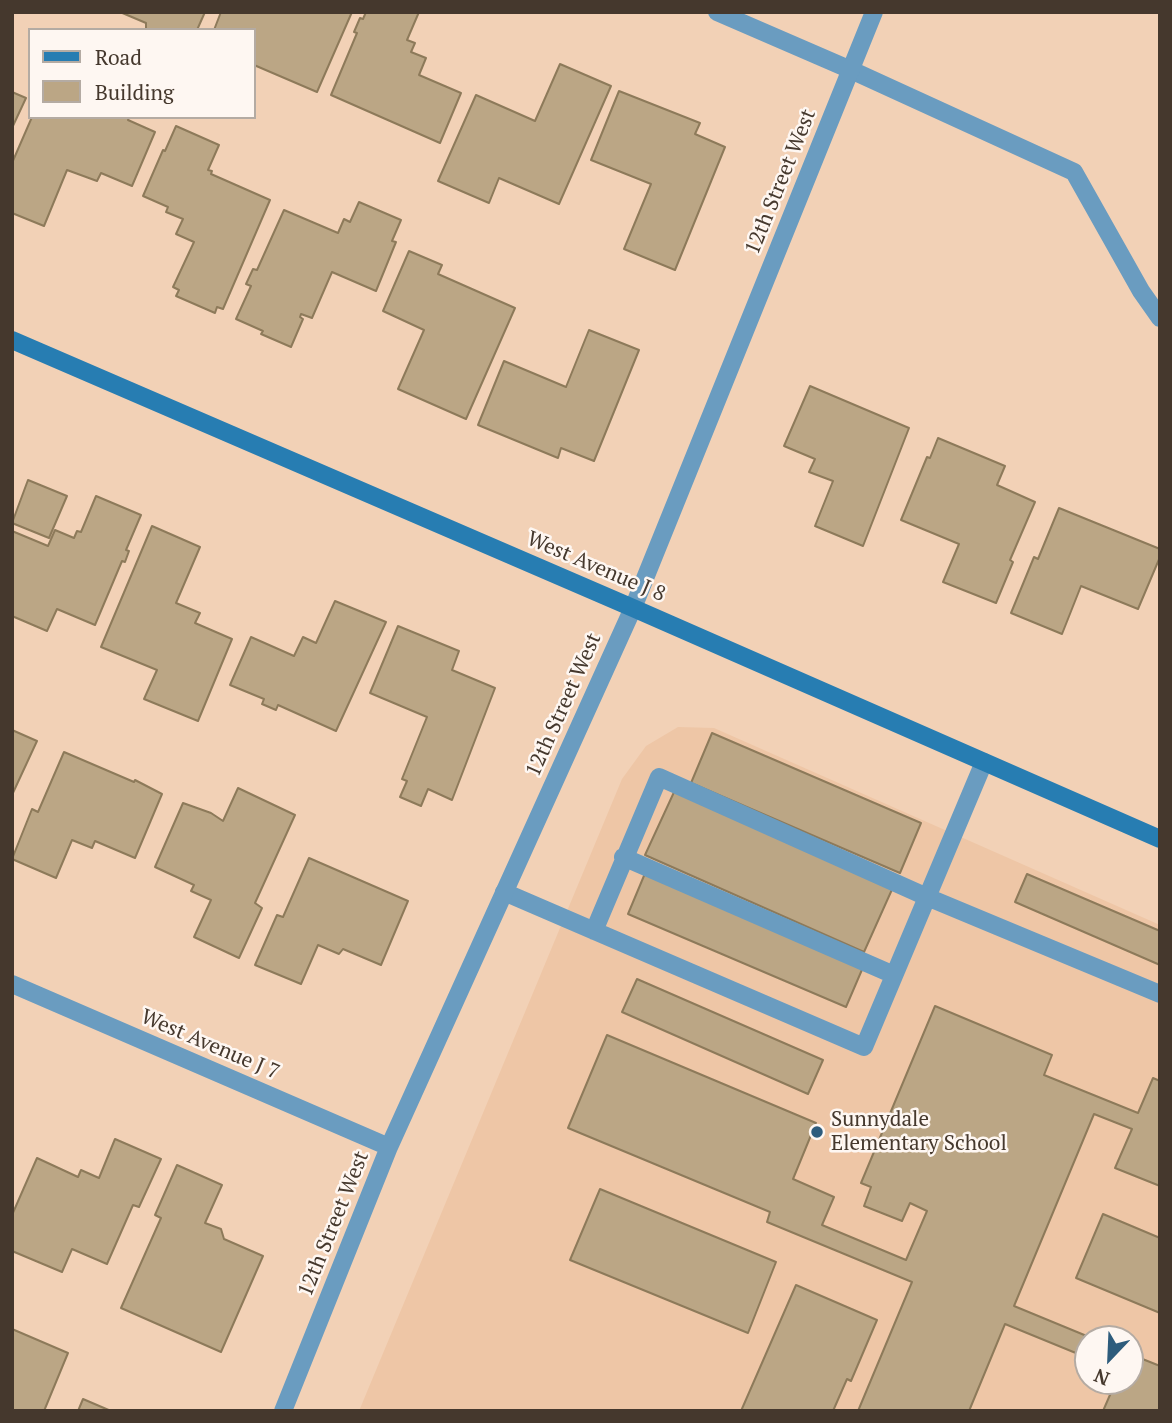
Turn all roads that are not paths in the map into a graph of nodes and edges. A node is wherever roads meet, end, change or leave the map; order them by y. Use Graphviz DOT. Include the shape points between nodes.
graph roads {
  1 [pos="717,12"];
  2 [pos="874,12"];
  3 [pos="850,70"];
  4 [pos="1160,318"];
  5 [pos="12,340"];
  6 [pos="633,608"];
  7 [pos="984,762"];
  8 [pos="1160,839"];
  9 [pos="623,857"];
  10 [pos="504,892"];
  11 [pos="927,897"];
  12 [pos="594,931"];
  13 [pos="894,975"];
  14 [pos="12,984"];
  15 [pos="1160,994"];
  16 [pos="389,1147"];
  17 [pos="283,1411"];
  1 -- 3 [label="street"];
  2 -- 3 [label="street, 12th Street West"];
  3 -- 4 [label="street" via="1074,172"];
  3 -- 6 [label="street, 12th Street West"];
  5 -- 6 [label="street, West Avenue J 8"];
  6 -- 7 [label="street, West Avenue J 8"];
  6 -- 10 [label="street, 12th Street West"];
  7 -- 8 [label="street, West Avenue J 8"];
  7 -- 11 [label="street"];
  9 -- 11 [label="street" via="659,777"];
  9 -- 12 [label="street"];
  9 -- 13 [label="street"];
  10 -- 12 [label="street"];
  10 -- 16 [label="street, 12th Street West"];
  11 -- 13 [label="street"];
  11 -- 15 [label="street"];
  12 -- 13 [label="street" via="864,1047"];
  14 -- 16 [label="street, West Avenue J 7"];
  16 -- 17 [label="street, 12th Street West"];
}
